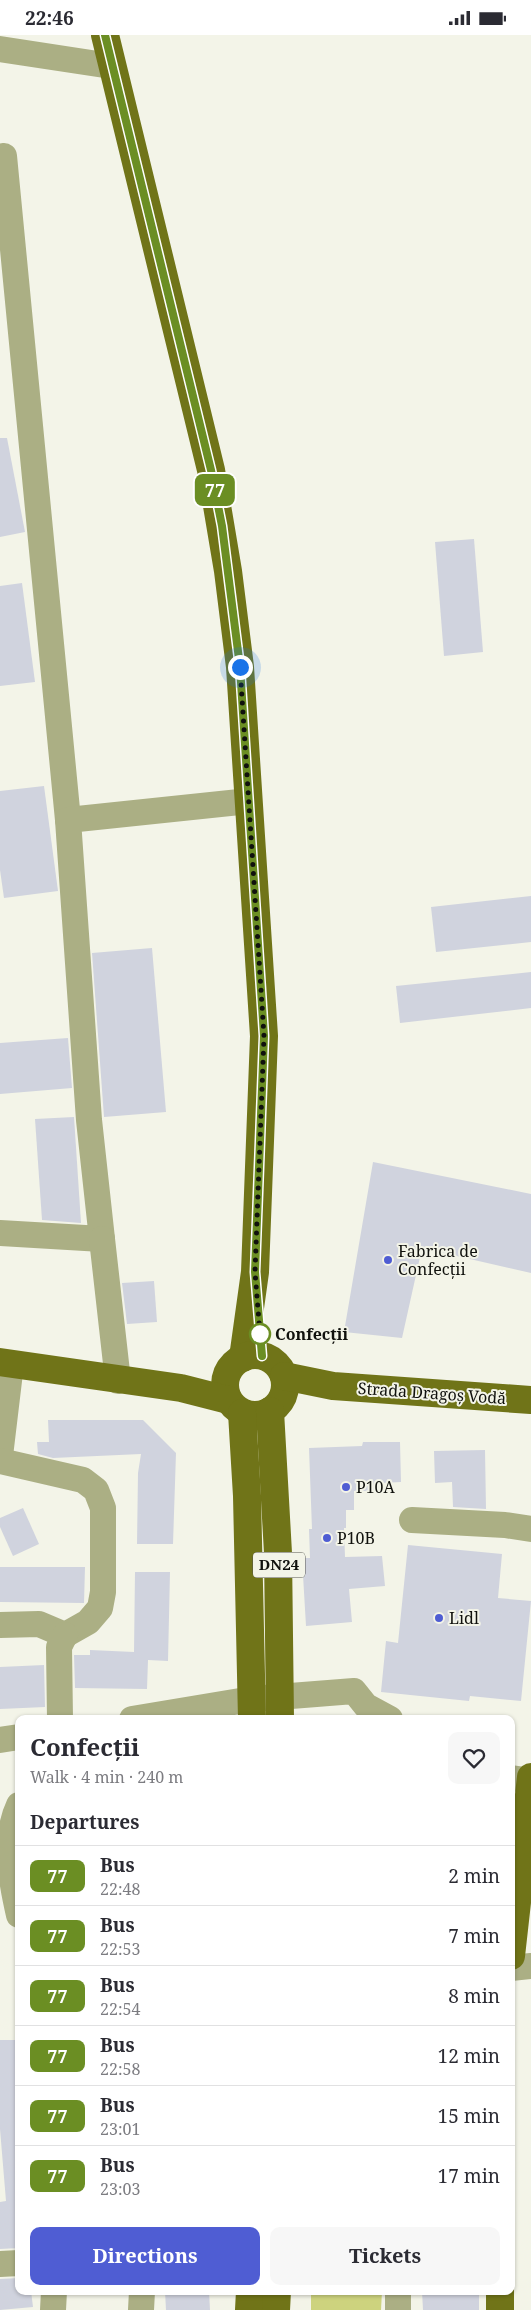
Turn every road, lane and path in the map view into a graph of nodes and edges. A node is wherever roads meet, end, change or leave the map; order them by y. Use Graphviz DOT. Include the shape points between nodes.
graph roads {
  1 [pos="105,35"];
  2 [pos="0,49"];
  3 [pos="111,66"];
  4 [pos="4,156"];
  5 [pos="249,801"];
  6 [pos="68,820"];
  7 [pos="0,1233"];
  8 [pos="102,1239"];
  9 [pos="6,1363"];
  10 [pos="118,1381"];
  11 [pos="240,1381"];
  12 [pos="279,1394"];
  13 [pos="531,1400"];
  14 [pos="0,1456"];
  15 [pos="0,1461"];
  16 [pos="412,1520"];
  17 [pos="531,1529"];
  18 [pos="0,1625"];
  19 [pos="65,1635"];
  20 [pos="280,1708"];
  21 [pos="252,1709"];
  22 [pos="60,1715"];
  23 [pos="180,1715"];
  24 [pos="383,1715"];
  25 [pos="15,1738"];
  26 [pos="0,1740"];
  27 [pos="515,1778"];
  28 [pos="531,1779"];
  29 [pos="15,1814"];
  30 [pos="15,1896"];
  31 [pos="515,1921"];
  32 [pos="531,1966"];
  33 [pos="515,1968"];
  34 [pos="15,2263"];
  35 [pos="0,2264"];
  36 [pos="54,2295"];
  37 [pos="142,2295"];
  38 [pos="250,2295"];
  39 [pos="277,2295"];
  40 [pos="398,2295"];
  41 [pos="500,2295"];
  42 [pos="398,2309"];
  43 [pos="53,2310"];
  44 [pos="141,2310"];
  45 [pos="249,2310"];
  46 [pos="276,2310"];
  47 [pos="500,2310"];
  1 -- 3 [label="main road, DN24"];
  2 -- 3 [label="street"];
  3 -- 5 [label="main road, DN24" via="216,495 240,667"];
  4 -- 6 [label="street"];
  5 -- 6 [label="street"];
  5 -- 11 [label="main road, DN24" via="264,1036 255,1272"];
  6 -- 8 [label="street" via="89,1120"];
  7 -- 8 [label="street"];
  8 -- 10 [label="street"];
  9 -- 10 [label="main road"];
  9 -- 14 [label="street"];
  10 -- 11 [label="main road, Strada Dragoș Vodă" via="181,1388"];
  11 -- 12 [label="main road, Strada Dragoș Vodă" via="261,1415"];
  11 -- 12 [label="main road" via="272,1360"];
  11 -- 21 [label="main road, DN24"];
  12 -- 13 [label="main road, Strada Dragoș Vodă" via="333,1386"];
  12 -- 20 [label="main road, DN24"];
  15 -- 19 [label="street" via="83,1480 96,1490 103,1507 103,1592 100,1608 88,1622"];
  16 -- 17 [label="street"];
  18 -- 19 [label="street" via="39,1624"];
  19 -- 22 [label="street" via="59,1647"];
  20 -- 21 [label="street"];
  20 -- 24 [label="street" via="354,1691 366,1706"];
  21 -- 23 [label="street"];
  25 -- 26 [label="street"];
  27 -- 28 [label="street"];
  28 -- 31 [label="main road"];
  29 -- 30 [label="street" via="10,1859"];
  32 -- 33 [label="street"];
  34 -- 35 [label="street"];
  36 -- 43 [label="street"];
  37 -- 44 [label="street"];
  38 -- 45 [label="main road"];
  39 -- 46 [label="main road"];
  40 -- 42 [label="street"];
  41 -- 47 [label="main road"];
}
